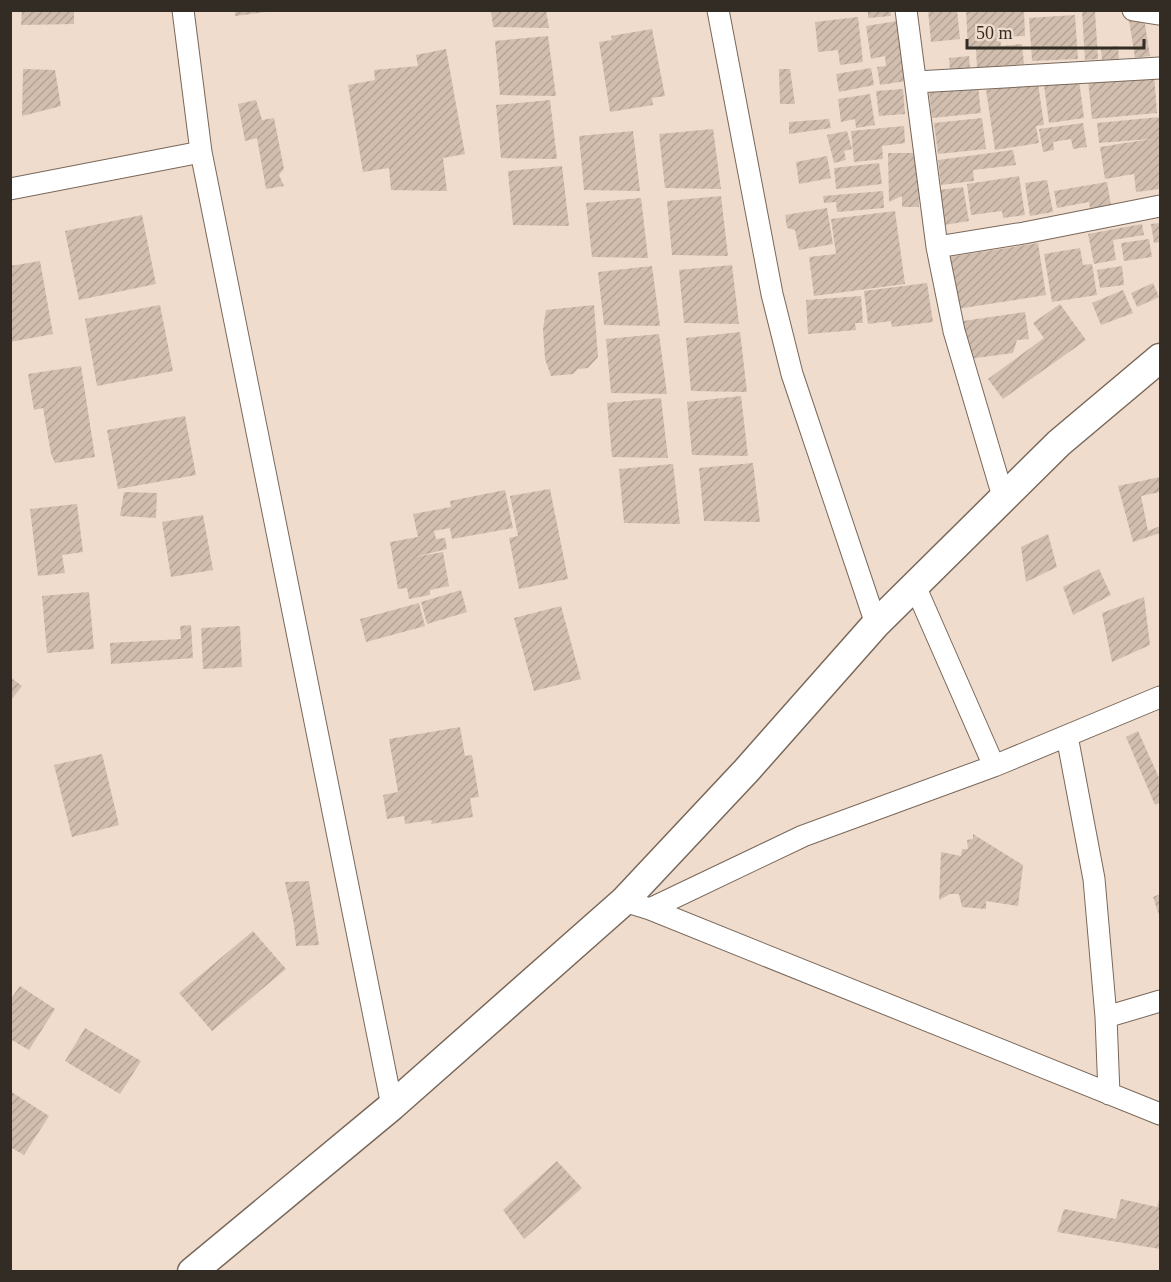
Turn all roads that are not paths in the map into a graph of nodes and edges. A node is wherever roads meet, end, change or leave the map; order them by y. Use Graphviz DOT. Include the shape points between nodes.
graph roads {
  1 [pos="183,10"];
  2 [pos="718,10"];
  3 [pos="906,10"];
  4 [pos="1133,10"];
  5 [pos="1158,17"];
  6 [pos="1161,68"];
  7 [pos="916,82"];
  8 [pos="201,152"];
  9 [pos="10,189"];
  10 [pos="1161,206"];
  11 [pos="937,247"];
  12 [pos="1161,358"];
  13 [pos="1004,500"];
  14 [pos="915,586"];
  15 [pos="876,624"];
  16 [pos="1161,697"];
  17 [pos="1066,736"];
  18 [pos="994,766"];
  19 [pos="637,905"];
  20 [pos="1161,1001"];
  21 [pos="1106,1017"];
  22 [pos="1109,1094"];
  23 [pos="392,1106"];
  24 [pos="1161,1114"];
  25 [pos="192,1272"];
  1 -- 8 [label="street"];
  2 -- 15 [label="street" via="772,294 792,374"];
  3 -- 7 [label="street"];
  4 -- 5 [label="street"];
  6 -- 7 [label="street"];
  7 -- 11 [label="street"];
  8 -- 9 [label="street"];
  8 -- 23 [label="street"];
  10 -- 11 [label="street"];
  11 -- 13 [label="street" via="954,331"];
  12 -- 13 [label="street" via="1059,443"];
  13 -- 14 [label="street"];
  14 -- 15 [label="street"];
  14 -- 18 [label="street"];
  15 -- 19 [label="street" via="746,771"];
  16 -- 17 [label="street"];
  17 -- 18 [label="street"];
  17 -- 21 [label="street" via="1094,879"];
  18 -- 19 [label="street" via="803,836"];
  19 -- 22 [label="street"];
  19 -- 23 [label="street"];
  20 -- 21 [label="street"];
  21 -- 22 [label="street"];
  22 -- 24 [label="street"];
  23 -- 25 [label="street"];
}
